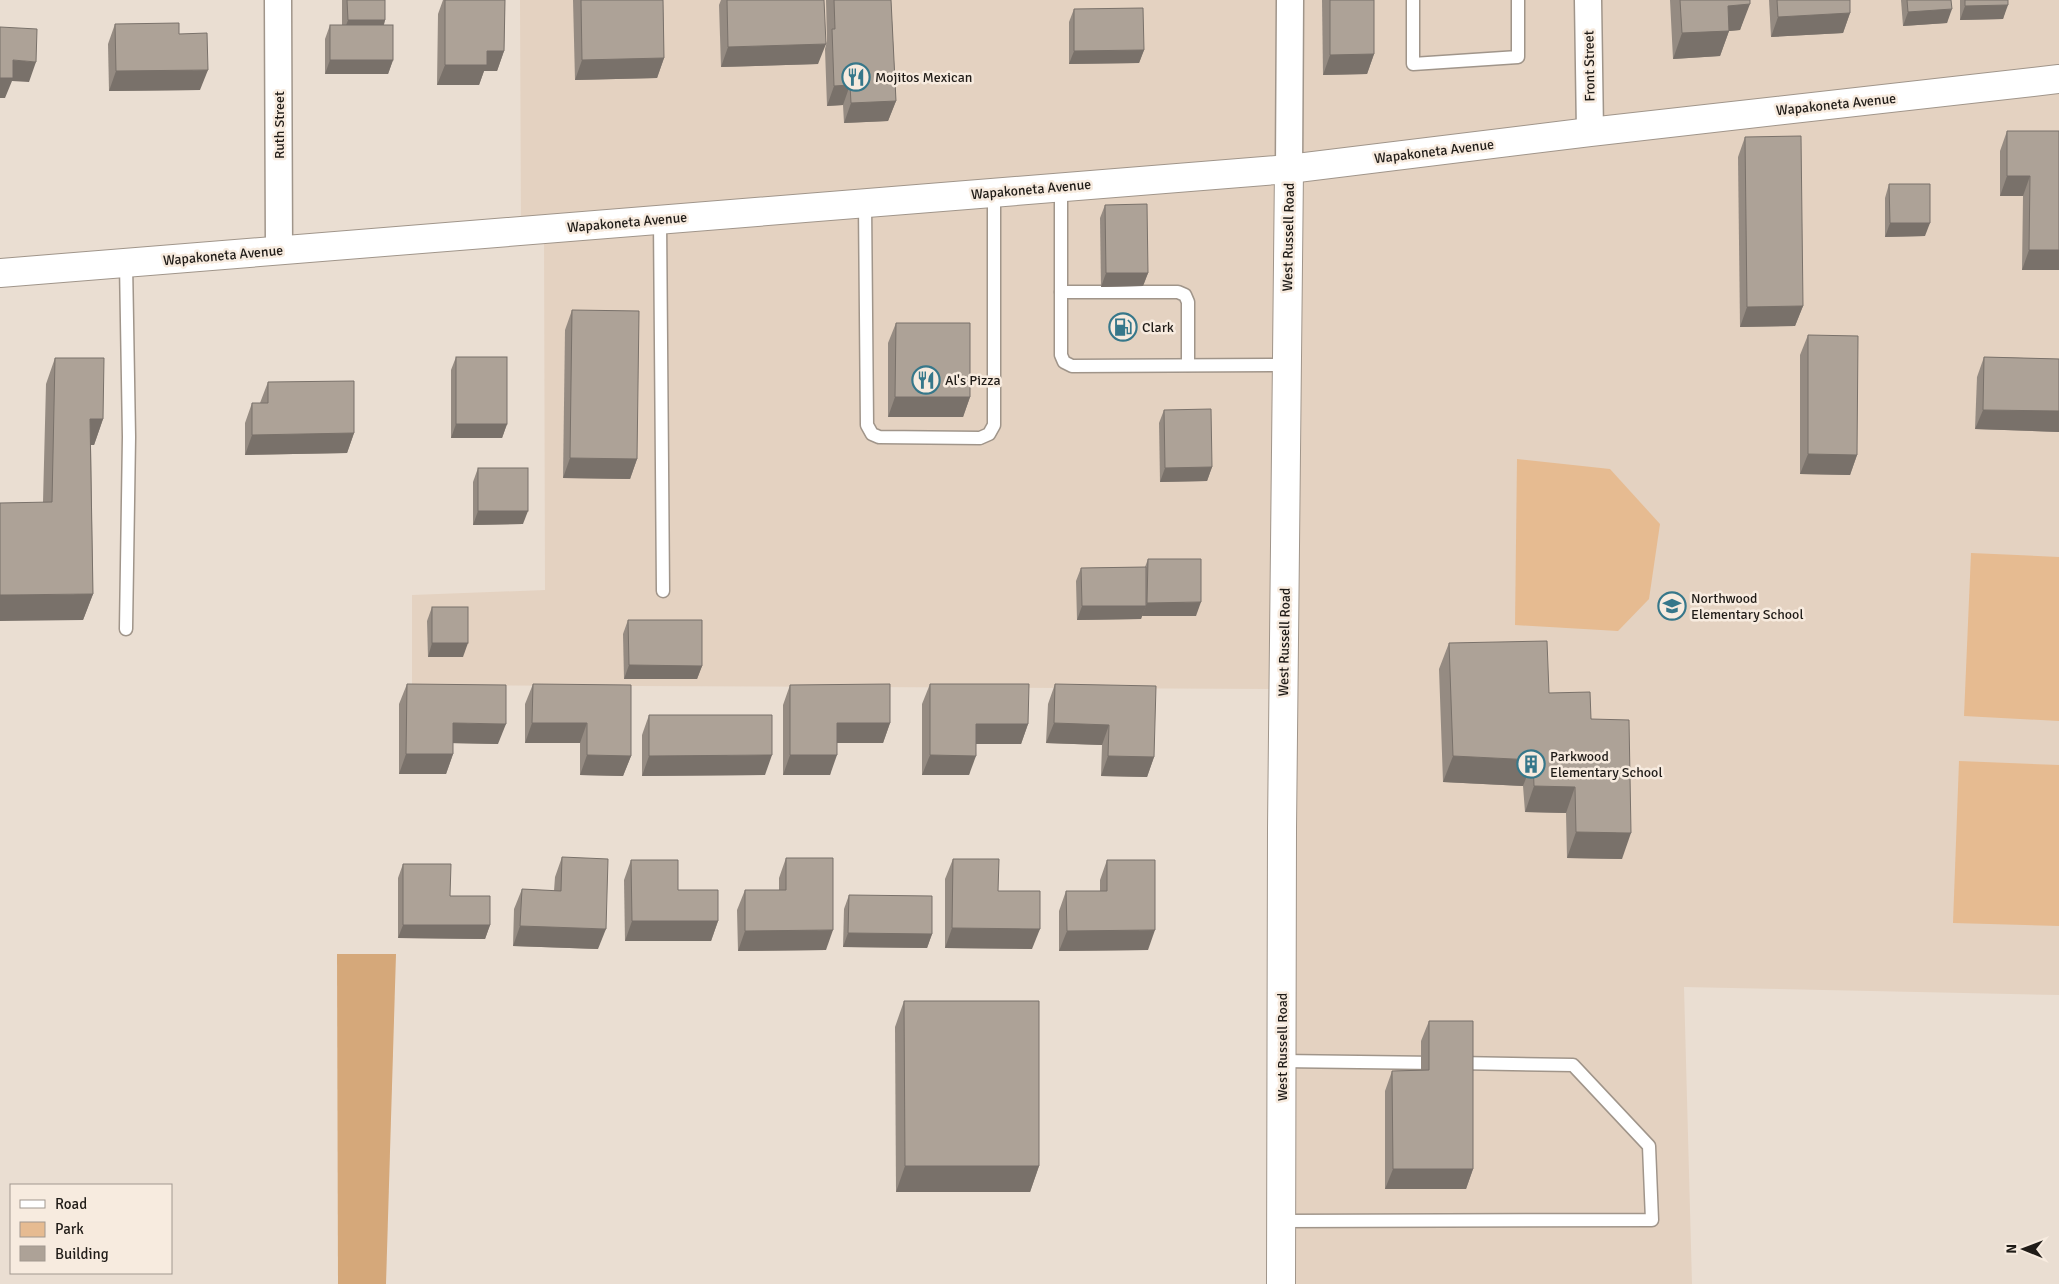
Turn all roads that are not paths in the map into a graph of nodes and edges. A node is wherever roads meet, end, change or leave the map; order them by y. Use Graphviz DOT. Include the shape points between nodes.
graph roads {
  1 [pos="278,0"];
  2 [pos="1290,0"];
  3 [pos="1413,0"];
  4 [pos="1518,0"];
  5 [pos="1588,0"];
  6 [pos="2059,79"];
  7 [pos="1590,132"];
  8 [pos="1289,168"];
  9 [pos="1061,187"];
  10 [pos="994,192"];
  11 [pos="865,203"];
  12 [pos="660,219"];
  13 [pos="279,250"];
  14 [pos="126,263"];
  15 [pos="0,273"];
  16 [pos="1061,292"];
  17 [pos="1188,365"];
  18 [pos="1287,365"];
  19 [pos="663,591"];
  20 [pos="126,629"];
  21 [pos="1281,1061"];
  22 [pos="1281,1221"];
  23 [pos="1281,1284"];
  1 -- 13 [label="street, Ruth Street"];
  2 -- 8 [label="street, West Russell Road"];
  3 -- 4 [label="lane" via="1413,64 1518,57"];
  5 -- 7 [label="street, Front Street"];
  6 -- 7 [label="main road, Wapakoneta Avenue"];
  7 -- 8 [label="main road, Wapakoneta Avenue"];
  8 -- 9 [label="main road, Wapakoneta Avenue"];
  8 -- 18 [label="main road, West Russell Road"];
  9 -- 10 [label="main road, Wapakoneta Avenue"];
  9 -- 16 [label="lane"];
  10 -- 11 [label="main road, Wapakoneta Avenue"];
  10 -- 11 [label="lane" via="994,425 989,434 980,438 879,438 872,434 868,425"];
  11 -- 12 [label="main road, Wapakoneta Avenue"];
  12 -- 13 [label="main road, Wapakoneta Avenue"];
  12 -- 19 [label="lane"];
  13 -- 14 [label="main road, Wapakoneta Avenue"];
  14 -- 15 [label="main road, Wapakoneta Avenue"];
  14 -- 20 [label="lane" via="129,437"];
  16 -- 17 [label="lane" via="1178,292 1184,295 1188,302"];
  16 -- 17 [label="lane" via="1061,355 1064,362 1072,366"];
  17 -- 18 [label="lane"];
  18 -- 21 [label="main road, West Russell Road"];
  21 -- 22 [label="main road, West Russell Road"];
  21 -- 22 [label="lane" via="1573,1065 1650,1146 1652,1220"];
  22 -- 23 [label="main road, West Russell Road"];
}
